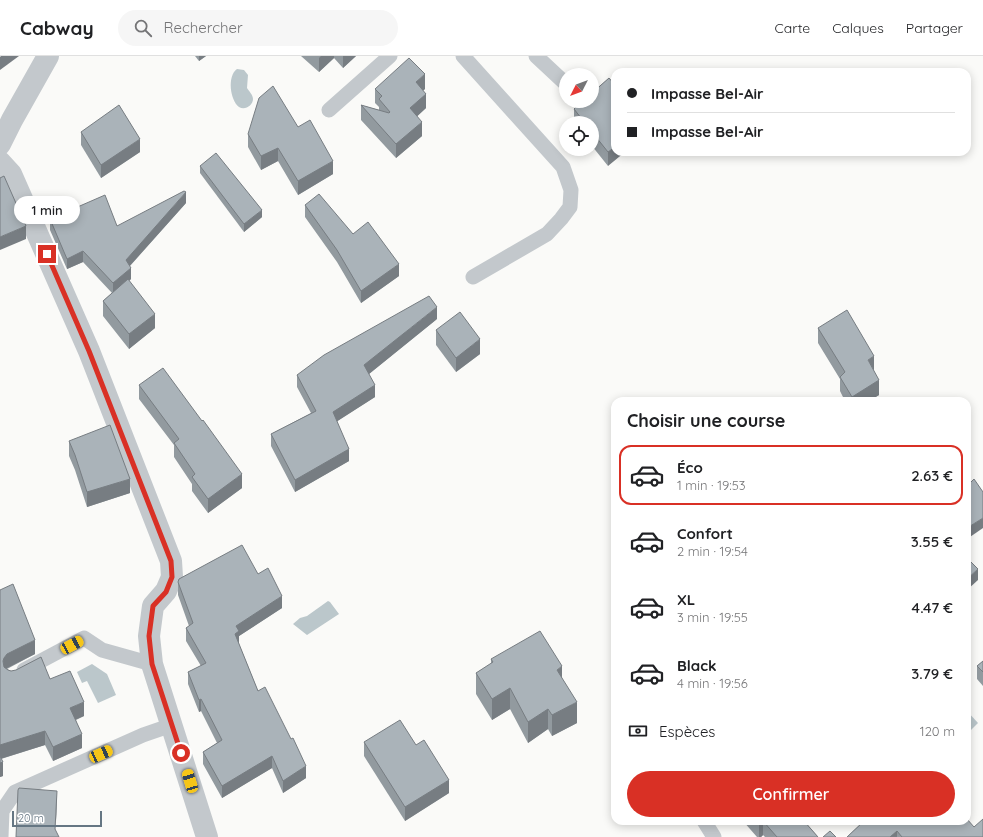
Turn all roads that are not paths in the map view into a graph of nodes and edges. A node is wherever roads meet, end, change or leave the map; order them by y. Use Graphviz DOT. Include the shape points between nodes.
graph roads {
  1 [pos="48,56"];
  2 [pos="390,56"];
  3 [pos="463,56"];
  4 [pos="536,56"];
  5 [pos="559,77"];
  6 [pos="329,110"];
  7 [pos="0,144"];
  8 [pos="0,162"];
  9 [pos="473,277"];
  10 [pos="152,664"];
  11 [pos="12,676"];
  12 [pos="172,725"];
  13 [pos="706,825"];
  14 [pos="0,837"];
  15 [pos="207,837"];
  16 [pos="714,837"];
  1 -- 7 [label="street"];
  2 -- 6 [label="lane"];
  3 -- 9 [label="lane" via="563,167 571,190 570,207 547,234"];
  4 -- 5 [label="lane"];
  8 -- 10 [label="street" via="11,174 89,351 171,561 172,577 166,592 153,606 149,636"];
  10 -- 11 [label="lane" via="102,650 84,638"];
  10 -- 12 [label="street"];
  12 -- 14 [label="lane" via="15,792 2,811"];
  12 -- 15 [label="street"];
  13 -- 16 [label="lane"];
}
